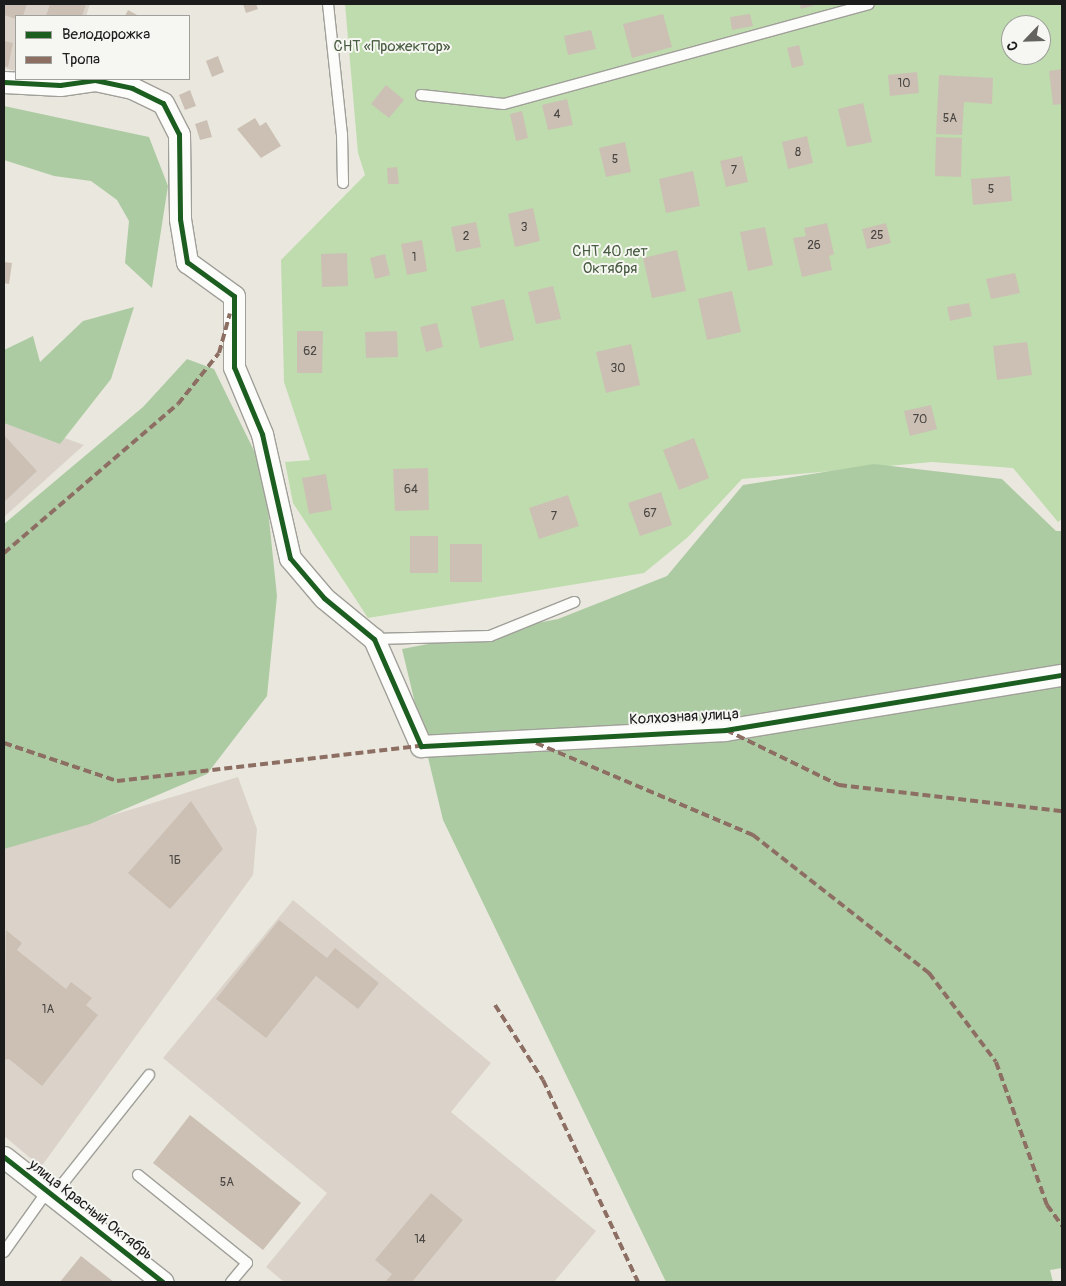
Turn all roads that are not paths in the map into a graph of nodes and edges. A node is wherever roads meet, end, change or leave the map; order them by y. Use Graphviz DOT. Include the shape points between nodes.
graph roads {
  1 [pos="328,4"];
  2 [pos="869,4"];
  3 [pos="4,82"];
  4 [pos="421,94"];
  5 [pos="343,183"];
  6 [pos="574,602"];
  7 [pos="374,639"];
  8 [pos="1062,676"];
  9 [pos="149,1075"];
  10 [pos="4,1157"];
  11 [pos="138,1175"];
  12 [pos="49,1195"];
  13 [pos="4,1252"];
  14 [pos="162,1282"];
  15 [pos="231,1282"];
  1 -- 5 [label="lane" via="342,134"];
  2 -- 4 [label="lane" via="504,104"];
  3 -- 7 [label="street" via="60,85 95,80 132,88 163,104 179,134 180,219 187,262 234,296 234,367 262,434 290,558 324,598"];
  6 -- 7 [label="lane" via="490,636"];
  7 -- 8 [label="street, Колхозная улица" via="421,746 726,730"];
  9 -- 12 [label="lane"];
  10 -- 12 [label="street, улица Красный Октябрь"];
  11 -- 15 [label="lane" via="247,1263"];
  12 -- 13 [label="lane"];
  12 -- 14 [label="street, улица Красный Октябрь"];
}
